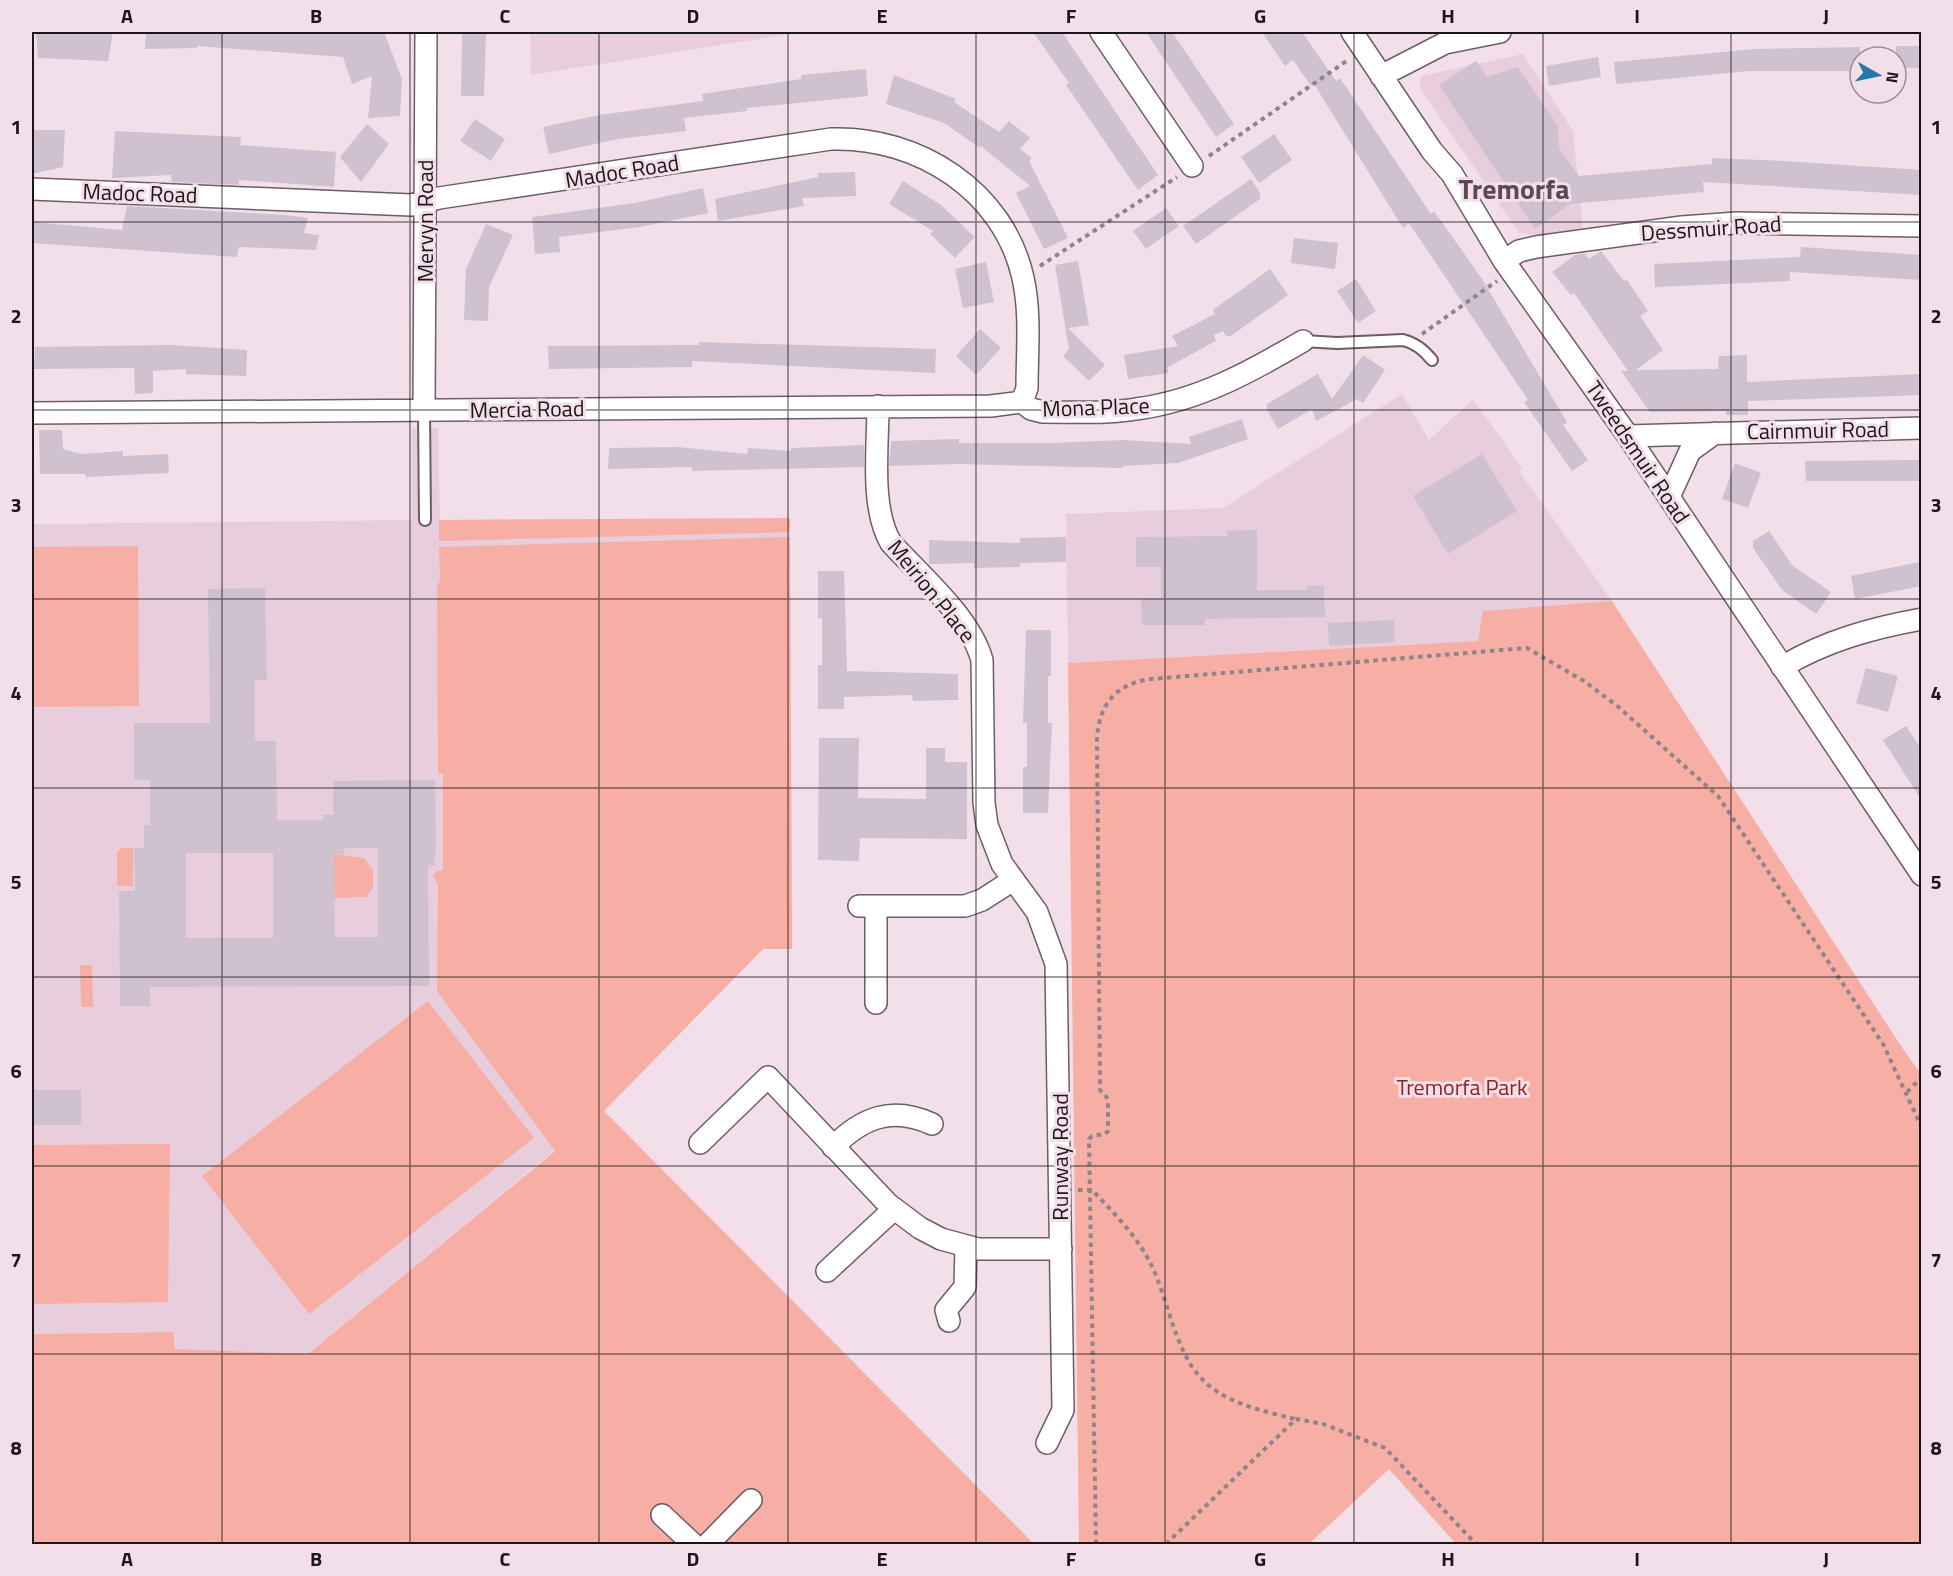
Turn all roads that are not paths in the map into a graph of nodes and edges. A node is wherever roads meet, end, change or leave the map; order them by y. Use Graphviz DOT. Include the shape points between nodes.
graph roads {
  1 [pos="426,32"];
  2 [pos="1101,32"];
  3 [pos="1352,32"];
  4 [pos="1500,32"];
  5 [pos="1381,76"];
  6 [pos="1192,166"];
  7 [pos="32,189"];
  8 [pos="425,201"];
  9 [pos="1922,226"];
  10 [pos="1508,266"];
  11 [pos="1303,341"];
  12 [pos="1432,360"];
  13 [pos="1022,402"];
  14 [pos="878,406"];
  15 [pos="424,410"];
  16 [pos="32,413"];
  17 [pos="1922,428"];
  18 [pos="1715,432"];
  19 [pos="1628,436"];
  20 [pos="1669,497"];
  21 [pos="425,520"];
  22 [pos="1922,619"];
  23 [pos="1782,667"];
  24 [pos="1922,875"];
  25 [pos="1013,880"];
  26 [pos="876,1003"];
  27 [pos="932,1124"];
  28 [pos="700,1143"];
  29 [pos="834,1147"];
  30 [pos="894,1209"];
  31 [pos="966,1246"];
  32 [pos="1060,1249"];
  33 [pos="826,1272"];
  34 [pos="949,1321"];
  35 [pos="1047,1443"];
  36 [pos="751,1500"];
  37 [pos="662,1515"];
  38 [pos="693,1545"];
  39 [pos="708,1545"];
  1 -- 8 [label="street, Mervyn Road"];
  2 -- 6 [label="street"];
  3 -- 5 [label="street, Tweedsmuir Road"];
  4 -- 5 [label="street" via="1445,43"];
  5 -- 10 [label="street, Tweedsmuir Road" via="1456,180"];
  7 -- 8 [label="street, Madoc Road" via="411,205"];
  8 -- 13 [label="street, Madoc Road" via="820,140 887,144 928,160 968,186 1004,227 1026,295 1027,388"];
  8 -- 15 [label="street, Mervyn Road"];
  9 -- 10 [label="street, Dessmuir Road" via="1794,222 1693,226 1536,247 1519,251"];
  10 -- 19 [label="street, Tweedsmuir Road"];
  11 -- 12 [label="lane" via="1412,342"];
  11 -- 13 [label="street, Mona Place" via="1222,386 1161,405 1043,412"];
  13 -- 14 [label="street, Mercia Road" via="992,406"];
  14 -- 15 [label="street, Mercia Road"];
  14 -- 25 [label="street, Meirion Place" via="879,502 885,532 966,626 982,660 984,803 992,842"];
  15 -- 16 [label="street, Mercia Road"];
  15 -- 21 [label="lane"];
  17 -- 18 [label="street, Cairnmuir Road"];
  18 -- 19 [label="street, Cairnmuir Road"];
  18 -- 20 [label="street, Cairnmuir Road" via="1690,451"];
  19 -- 20 [label="street, Tweedsmuir Road"];
  20 -- 23 [label="street, Tweedsmuir Road"];
  22 -- 23 [label="street" via="1862,632"];
  23 -- 24 [label="street, Tweedsmuir Road"];
  25 -- 26 [label="street" via="965,906 868,906"];
  25 -- 32 [label="street, Runway Road" via="1037,912 1056,964"];
  27 -- 29 [label="street" via="917,1117 874,1118 860,1123"];
  28 -- 29 [label="street" via="768,1077"];
  29 -- 30 [label="street"];
  30 -- 31 [label="street" via="941,1239"];
  30 -- 33 [label="street"];
  31 -- 32 [label="street" via="996,1250"];
  31 -- 34 [label="street" via="965,1287 946,1310"];
  32 -- 35 [label="street, Runway Road" via="1063,1410"];
  36 -- 39 [label="street"];
  37 -- 38 [label="street"];
}
